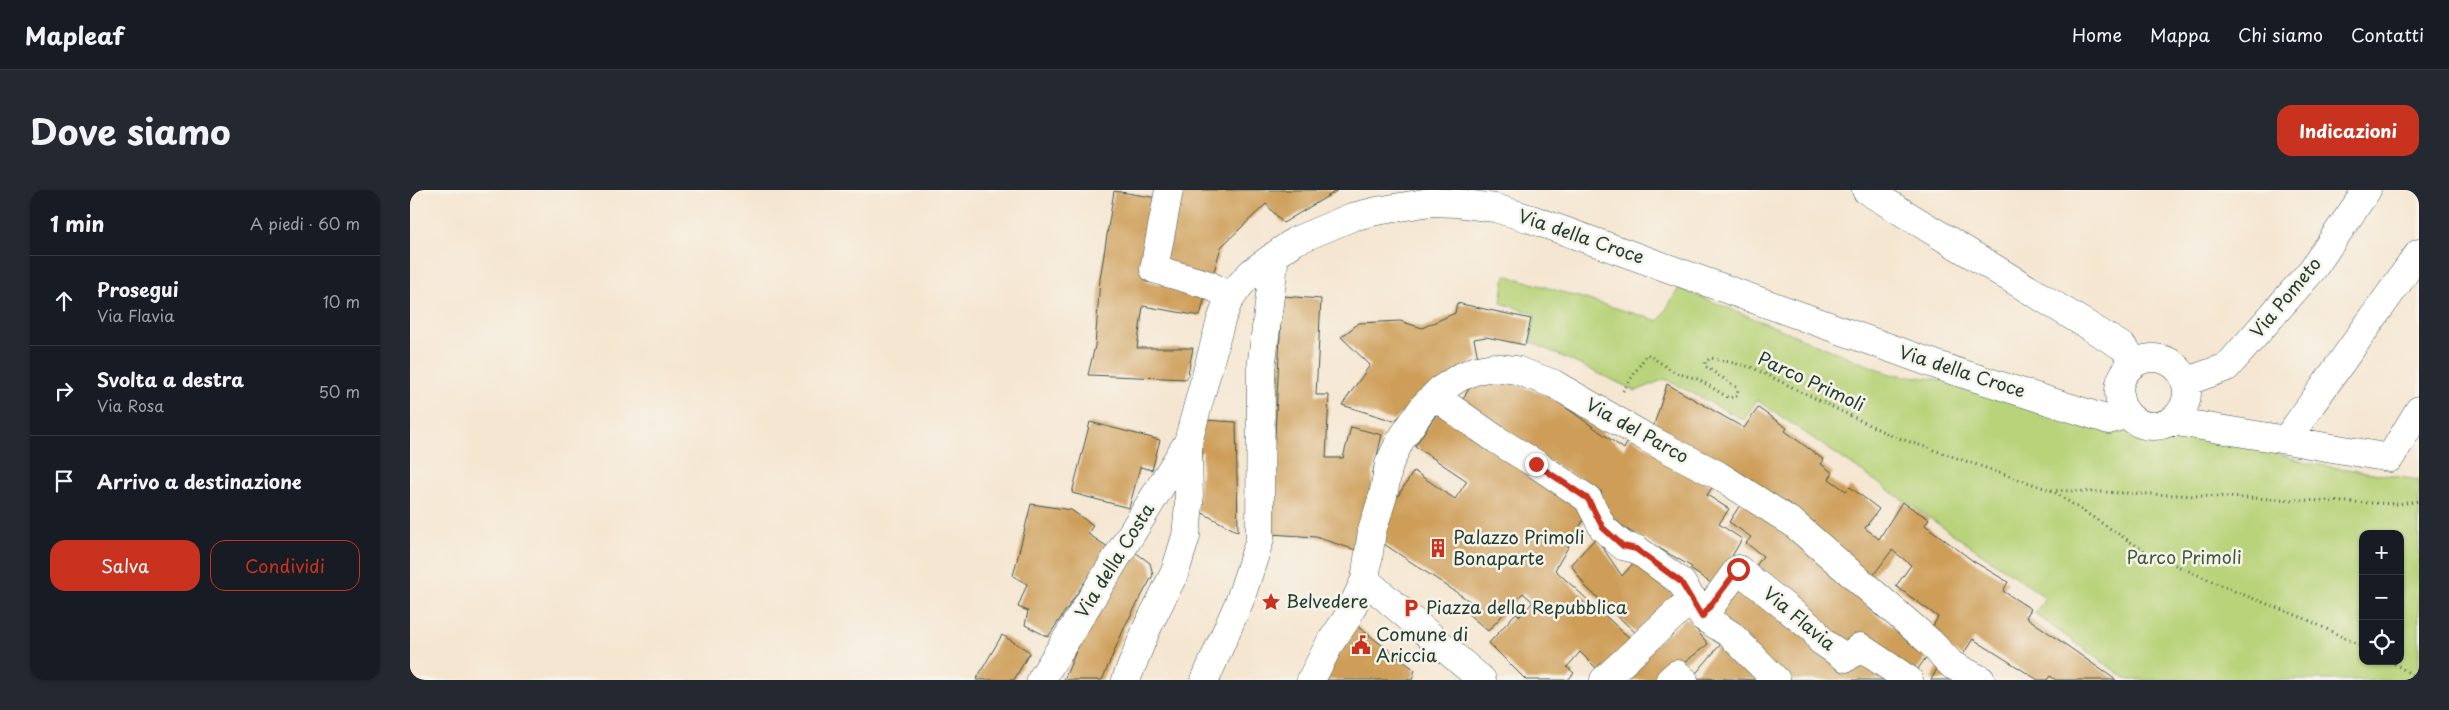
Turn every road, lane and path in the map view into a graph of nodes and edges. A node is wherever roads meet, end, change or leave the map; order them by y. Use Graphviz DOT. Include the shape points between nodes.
graph roads {
  1 [pos="1169,190"];
  2 [pos="1866,190"];
  3 [pos="2367,190"];
  4 [pos="2419,253"];
  5 [pos="1275,254"];
  6 [pos="1231,297"];
  7 [pos="2136,363"];
  8 [pos="2185,382"];
  9 [pos="1434,396"];
  10 [pos="2419,410"];
  11 [pos="1608,414"];
  12 [pos="2127,414"];
  13 [pos="2171,421"];
  14 [pos="2286,440"];
  15 [pos="1188,442"];
  16 [pos="2050,490"];
  17 [pos="2419,500"];
  18 [pos="1365,580"];
  19 [pos="1697,608"];
  20 [pos="2359,645"];
  21 [pos="2396,665"];
  22 [pos="2419,679"];
  23 [pos="1040,680"];
  24 [pos="1126,680"];
  25 [pos="1205,680"];
  26 [pos="1312,680"];
  27 [pos="1482,680"];
  28 [pos="1604,680"];
  29 [pos="1670,680"];
  30 [pos="1684,680"];
  31 [pos="1776,680"];
  32 [pos="1909,680"];
  33 [pos="1981,680"];
  1 -- 6 [label="street" via="1154,269 1208,285"];
  2 -- 7 [label="street" via="2123,347"];
  3 -- 8 [label="street, Via Pometo" via="2312,270 2227,367"];
  4 -- 14 [label="street"];
  5 -- 6 [label="street, Via della Croce" via="1252,272"];
  5 -- 12 [label="street, Via della Croce" via="1319,230 1377,211 1430,202 1495,208 1951,370 2109,420"];
  5 -- 25 [label="street" via="1261,369 1260,539 1240,600"];
  6 -- 15 [label="street, Via della Croce" via="1210,354"];
  7 -- 8 [label="street" via="2145,359 2165,361 2174,366"];
  7 -- 12 [label="street" via="2128,369 2120,386 2122,406"];
  8 -- 13 [label="street" via="2184,404"];
  9 -- 11 [label="street, Via del Parco" via="1460,377 1494,367 1534,375"];
  9 -- 18 [label="street, Via del Parco" via="1411,423 1389,464 1372,531"];
  9 -- 19 [label="street" via="1588,499 1603,528 1623,546 1636,549 1681,582"];
  10 -- 14 [label="street" via="2390,458"];
  11 -- 16 [label="path, Parco Primoli" via="1647,354 1676,373 1698,380 1730,398 1736,396 1736,387 1705,366 1711,358 1751,367 1890,434"];
  11 -- 33 [label="street, Via del Parco" via="1718,475 1793,523 1952,664"];
  12 -- 13 [label="street" via="2146,425 2162,425"];
  13 -- 14 [label="street"];
  15 -- 23 [label="street, Via della Costa"];
  15 -- 24 [label="street" via="1186,536 1175,572"];
  16 -- 17 [label="path, Parco Primoli" via="2399,504"];
  16 -- 20 [label="path, Parco Primoli" via="2146,552 2306,619"];
  18 -- 26 [label="street, Via del Parco"];
  18 -- 27 [label="street"];
  19 -- 28 [label="street"];
  19 -- 31 [label="street" via="1730,634"];
  19 -- 32 [label="street, Via Flavia" via="1738,569 1814,630 1821,641 1846,658 1860,647"];
  21 -- 22 [label="path"];
  29 -- 30 [label="street" via="1677,674"];
}
